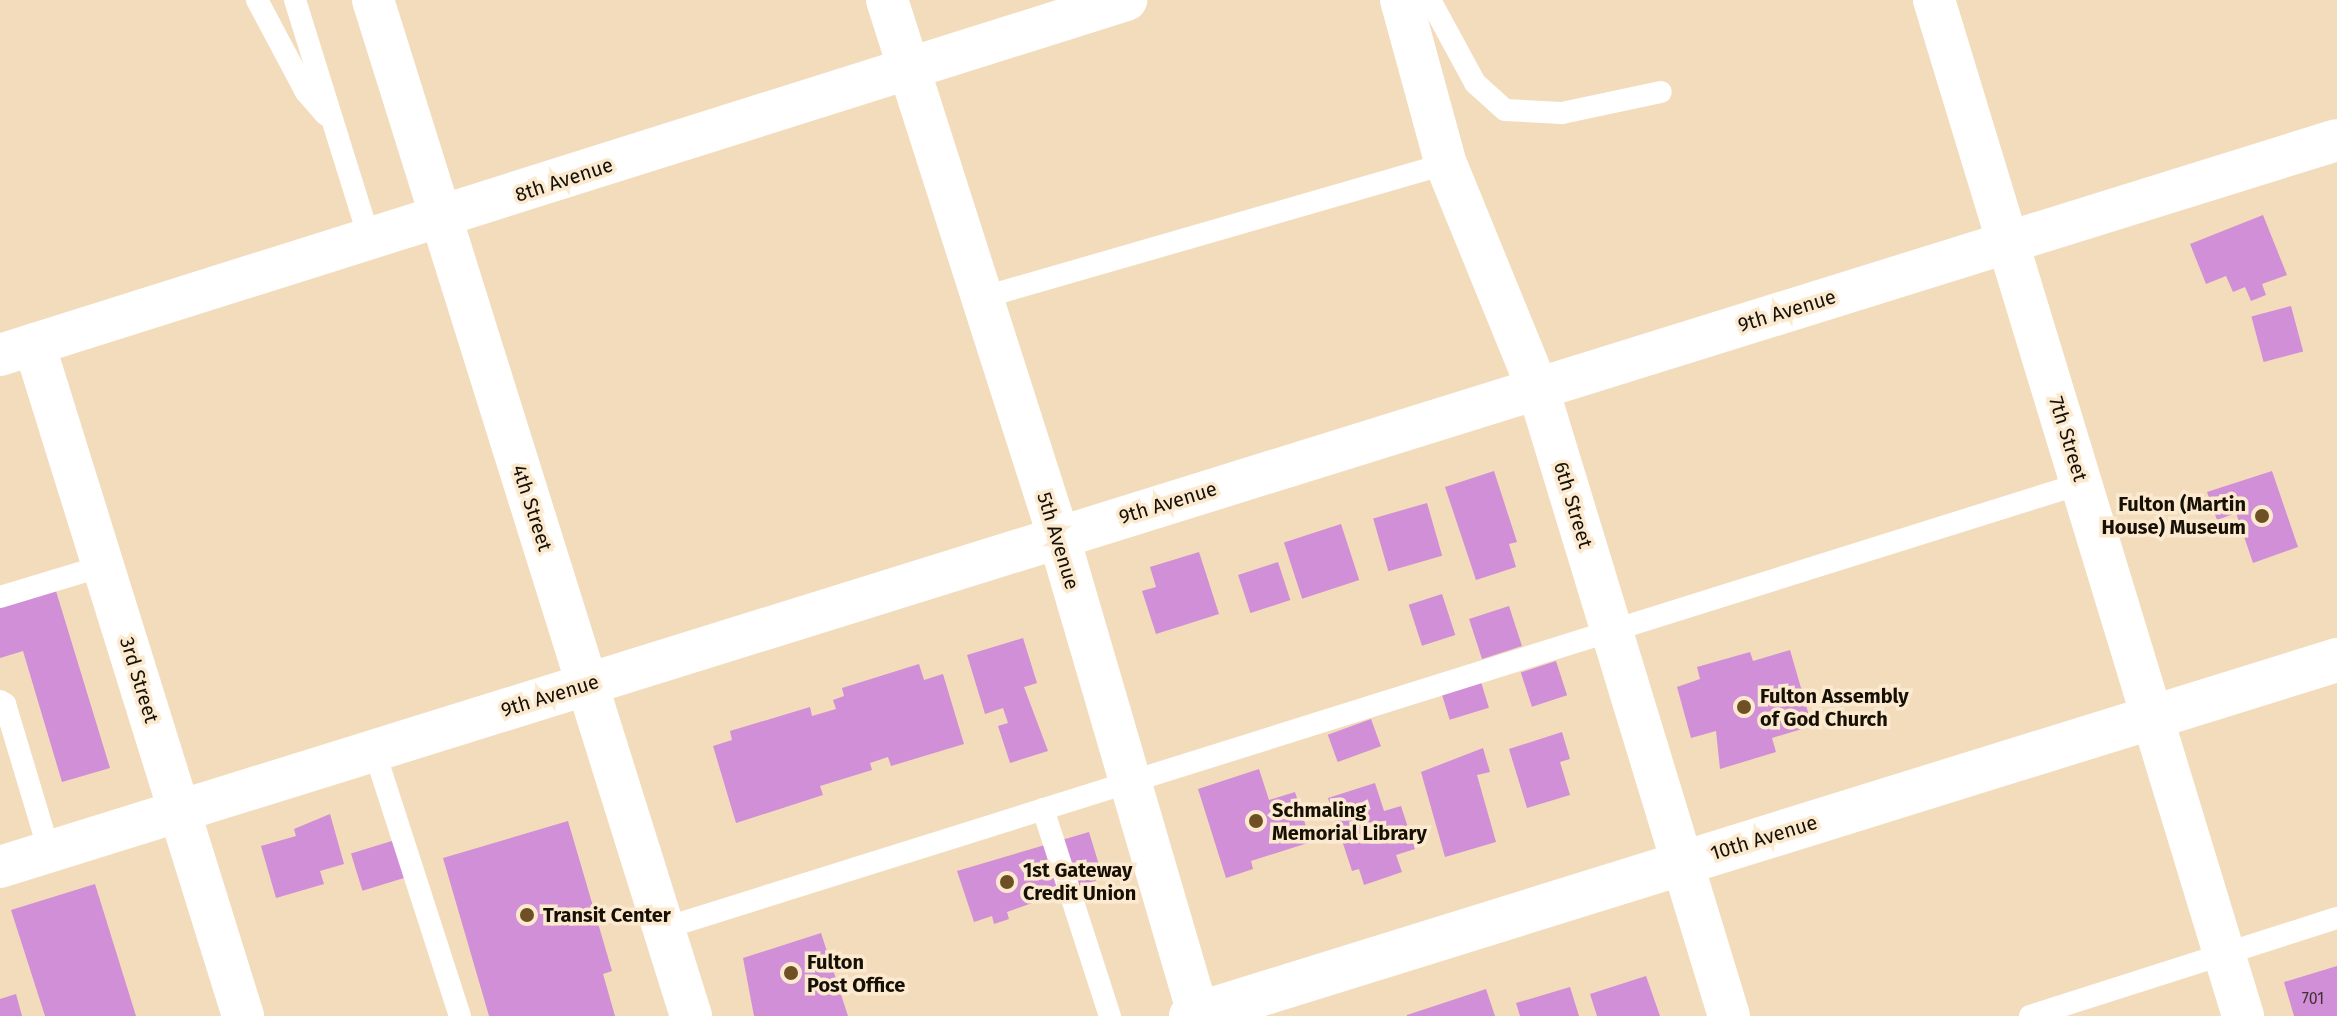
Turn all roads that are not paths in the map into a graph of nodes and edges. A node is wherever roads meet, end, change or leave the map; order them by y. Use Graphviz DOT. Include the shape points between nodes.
graph roads {
  1 [pos="257,0"];
  2 [pos="295,0"];
  3 [pos="373,0"];
  4 [pos="887,0"];
  5 [pos="1126,0"];
  6 [pos="1401,0"];
  7 [pos="1430,0"];
  8 [pos="1944,3"];
  9 [pos="908,68"];
  10 [pos="1661,92"];
  11 [pos="334,125"];
  12 [pos="2337,140"];
  13 [pos="1446,164"];
  14 [pos="441,220"];
  15 [pos="370,241"];
  16 [pos="2008,242"];
  17 [pos="981,298"];
  18 [pos="17,349"];
  19 [pos="1538,389"];
  20 [pos="2082,483"];
  21 [pos="1059,538"];
  22 [pos="103,566"];
  23 [pos="0,597"];
  24 [pos="1612,630"];
  25 [pos="2337,660"];
  26 [pos="588,684"];
  27 [pos="0,701"];
  28 [pos="2152,717"];
  29 [pos="374,750"];
  30 [pos="1127,782"];
  31 [pos="1043,809"];
  32 [pos="180,811"];
  33 [pos="49,851"];
  34 [pos="1682,863"];
  35 [pos="0,867"];
  36 [pos="2337,918"];
  37 [pos="665,928"];
  38 [pos="2224,954"];
  39 [pos="1196,1015"];
  40 [pos="243,1016"];
  41 [pos="460,1016"];
  42 [pos="691,1016"];
  43 [pos="1110,1016"];
  44 [pos="1729,1016"];
  45 [pos="2030,1016"];
  46 [pos="2243,1016"];
  1 -- 11 [label="lane" via="306,92"];
  2 -- 11 [label="lane"];
  3 -- 14 [label="street, 4th Street"];
  4 -- 9 [label="street, 5th Avenue"];
  5 -- 9 [label="street, 8th Avenue"];
  6 -- 13 [label="street, 6th Street"];
  7 -- 10 [label="lane" via="1475,83 1505,110 1562,113"];
  8 -- 16 [label="street, 7th Street"];
  9 -- 14 [label="street, 8th Avenue"];
  9 -- 17 [label="street, 5th Avenue"];
  11 -- 15 [label="lane"];
  12 -- 16 [label="street, 9th Avenue"];
  13 -- 17 [label="lane"];
  13 -- 19 [label="street, 6th Street"];
  14 -- 15 [label="street, 8th Avenue"];
  14 -- 26 [label="street, 4th Street"];
  15 -- 18 [label="street, 8th Avenue"];
  16 -- 19 [label="street, 9th Avenue"];
  16 -- 20 [label="street, 7th Street"];
  17 -- 21 [label="street, 5th Avenue"];
  18 -- 22 [label="street, 3rd Street"];
  19 -- 21 [label="street, 9th Avenue"];
  19 -- 24 [label="street, 6th Street"];
  20 -- 24 [label="lane"];
  20 -- 28 [label="street, 7th Street"];
  21 -- 26 [label="street, 9th Avenue"];
  21 -- 30 [label="street, 5th Avenue"];
  22 -- 23 [label="lane"];
  22 -- 32 [label="street, 3rd Street"];
  24 -- 30 [label="lane"];
  24 -- 34 [label="street, 6th Street"];
  25 -- 28 [label="street, 10th Avenue"];
  26 -- 29 [label="street, 9th Avenue"];
  26 -- 37 [label="street, 4th Street"];
  27 -- 33 [label="lane"];
  28 -- 34 [label="street, 10th Avenue"];
  28 -- 38 [label="street, 7th Street"];
  29 -- 32 [label="street, 9th Avenue"];
  29 -- 41 [label="lane"];
  30 -- 31 [label="lane"];
  30 -- 39 [label="street, 5th Avenue"];
  31 -- 37 [label="lane"];
  31 -- 43 [label="lane"];
  32 -- 33 [label="street, 9th Avenue"];
  32 -- 40 [label="street, 3rd Street"];
  33 -- 35 [label="street, 9th Avenue"];
  34 -- 39 [label="street, 10th Avenue"];
  34 -- 44 [label="street, 6th Street"];
  36 -- 38 [label="lane"];
  37 -- 42 [label="street, 4th Street"];
  38 -- 45 [label="lane"];
  38 -- 46 [label="street, 7th Street"];
}
